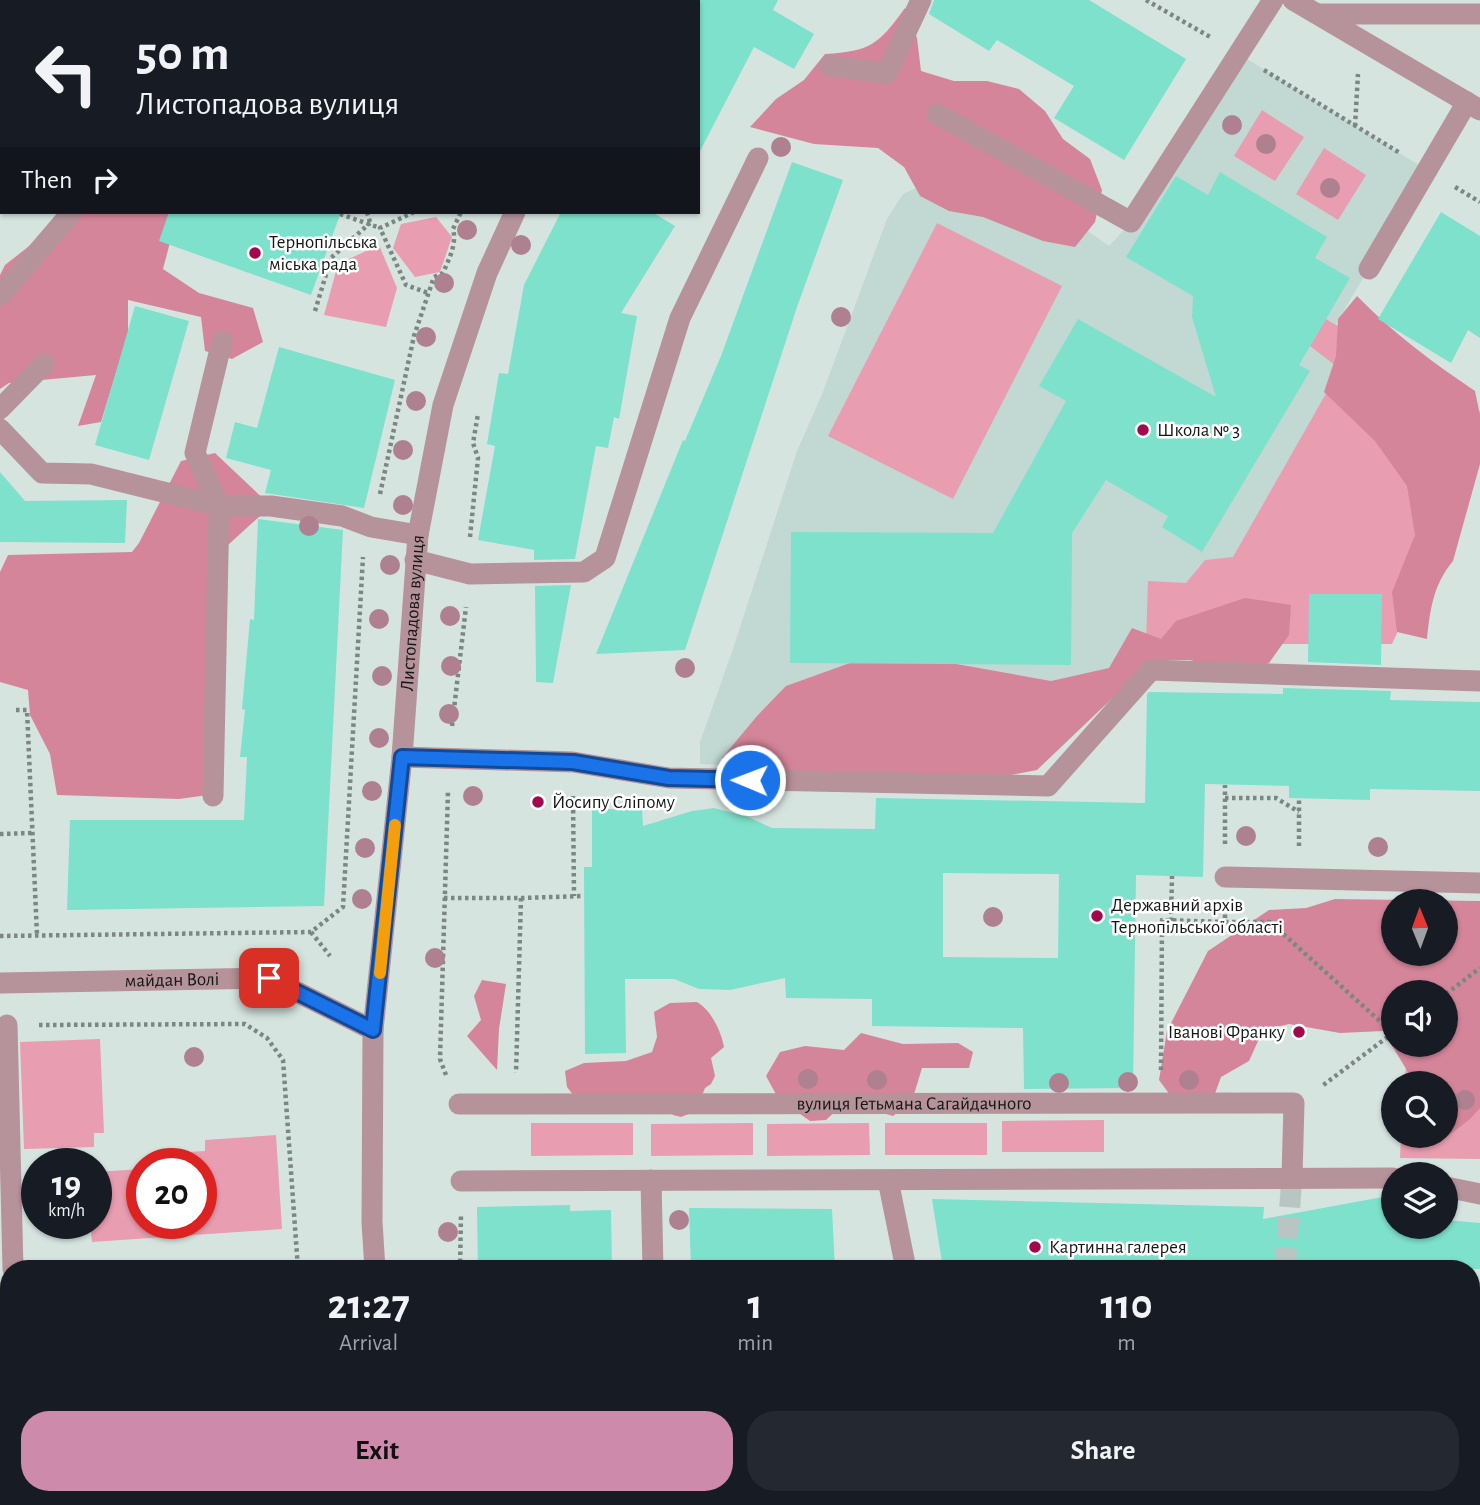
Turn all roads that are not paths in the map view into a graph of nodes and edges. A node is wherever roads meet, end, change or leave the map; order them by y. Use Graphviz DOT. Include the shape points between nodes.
graph roads {
  1 [pos="921,0"];
  2 [pos="1273,0"];
  3 [pos="1293,0"];
  4 [pos="1480,13"];
  5 [pos="1317,14"];
  6 [pos="830,66"];
  7 [pos="1474,106"];
  8 [pos="937,114"];
  9 [pos="758,158"];
  10 [pos="70,214"];
  11 [pos="514,214"];
  12 [pos="1369,269"];
  13 [pos="0,296"];
  14 [pos="222,341"];
  15 [pos="44,364"];
  16 [pos="0,409"];
  17 [pos="0,429"];
  18 [pos="219,506"];
  19 [pos="418,534"];
  20 [pos="415,560"];
  21 [pos="1480,681"];
  22 [pos="402,757"];
  23 [pos="213,796"];
  24 [pos="1225,877"];
  25 [pos="1480,883"];
  26 [pos="0,983"];
  27 [pos="6,1025"];
  28 [pos="373,1030"];
  29 [pos="459,1104"];
  30 [pos="1292,1177"];
  31 [pos="1381,1178"];
  32 [pos="651,1180"];
  33 [pos="888,1180"];
  34 [pos="461,1181"];
  35 [pos="1458,1189"];
  36 [pos="1480,1194"];
  37 [pos="8,1260"];
  38 [pos="374,1260"];
  39 [pos="653,1260"];
  40 [pos="904,1260"];
  1 -- 6 [label="street" via="887,73"];
  2 -- 8 [label="street" via="1131,222"];
  3 -- 5 [label="street"];
  4 -- 5 [label="street"];
  5 -- 7 [label="street"];
  7 -- 12 [label="street" via="1427,170"];
  9 -- 20 [label="street" via="680,318 605,558 584,572 470,575"];
  10 -- 13 [label="street"];
  11 -- 19 [label="street, Листопадова вулиця" via="487,273 443,405"];
  14 -- 18 [label="street" via="195,453"];
  15 -- 16 [label="street"];
  17 -- 18 [label="street" via="42,473 92,474"];
  18 -- 19 [label="street" via="271,506"];
  18 -- 23 [label="street"];
  19 -- 20 [label="street, Листопадова вулиця"];
  20 -- 22 [label="street, Листопадова вулиця"];
  21 -- 22 [label="street" via="1151,670 1048,786 669,778 573,762"];
  22 -- 28 [label="street, Листопадова вулиця"];
  24 -- 25 [label="street"];
  26 -- 28 [label="street, майдан Волі" via="269,978"];
  27 -- 37 [label="street"];
  28 -- 38 [label="street, Листопадова вулиця"];
  29 -- 30 [label="street, вулиця Гетьмана Сагайдачного" via="1294,1103"];
  30 -- 31 [label="street"];
  30 -- 33 [label="street"];
  32 -- 33 [label="street"];
  32 -- 34 [label="street"];
  32 -- 39 [label="street"];
  33 -- 40 [label="street"];
  35 -- 36 [label="street"];
}
